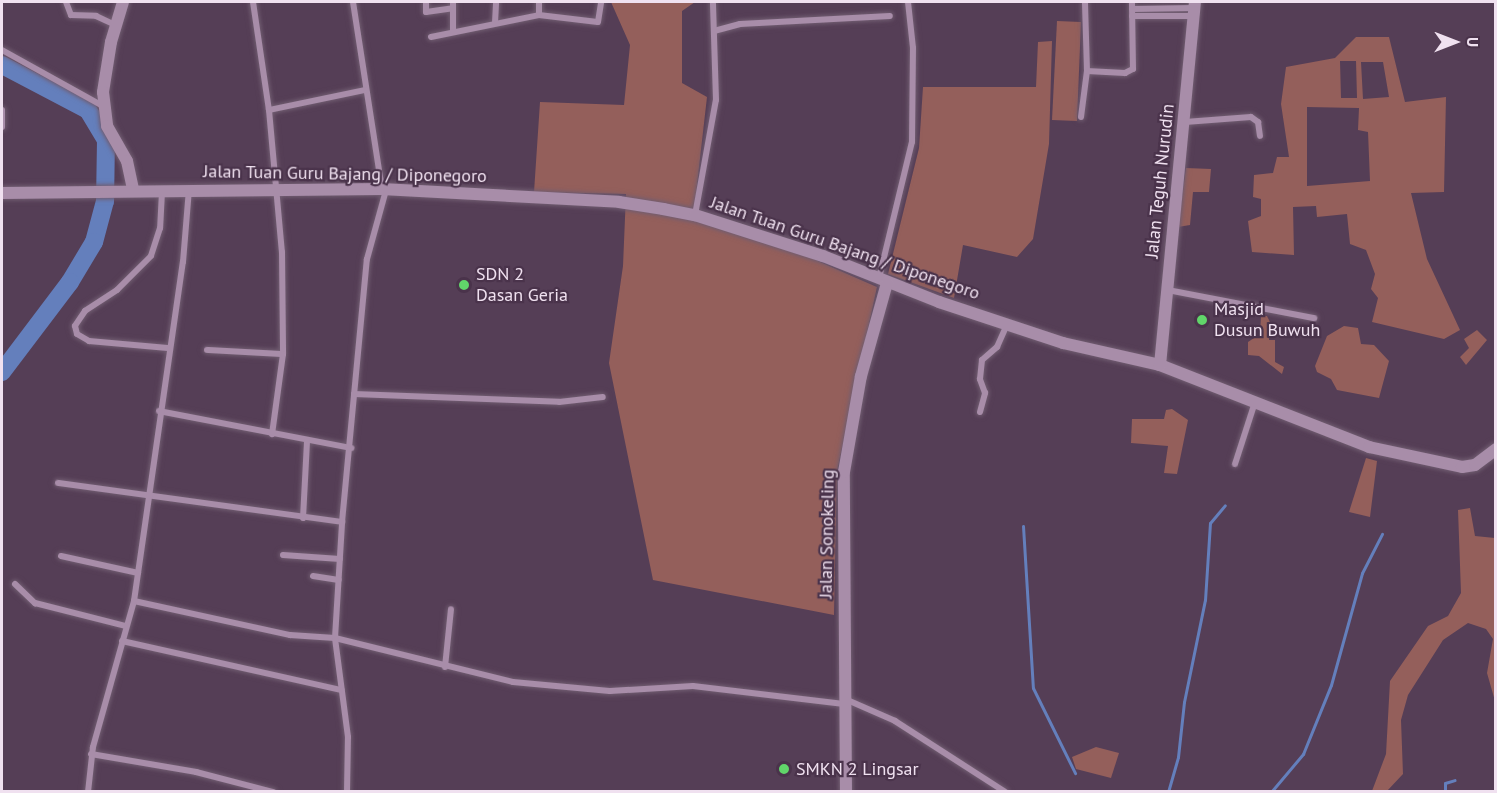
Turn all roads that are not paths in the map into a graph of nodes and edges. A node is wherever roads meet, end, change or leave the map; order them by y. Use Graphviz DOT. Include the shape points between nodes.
graph roads {
  1 [pos="66,2"];
  2 [pos="123,2"];
  3 [pos="253,2"];
  4 [pos="353,2"];
  5 [pos="426,2"];
  6 [pos="496,2"];
  7 [pos="539,2"];
  8 [pos="600,2"];
  9 [pos="713,2"];
  10 [pos="908,2"];
  11 [pos="1085,2"];
  12 [pos="453,5"];
  13 [pos="1193,8"];
  14 [pos="1132,9"];
  15 [pos="539,15"];
  16 [pos="890,16"];
  17 [pos="495,23"];
  18 [pos="115,25"];
  19 [pos="714,31"];
  20 [pos="453,32"];
  21 [pos="431,37"];
  22 [pos="2,50"];
  23 [pos="1087,71"];
  24 [pos="364,90"];
  25 [pos="104,106"];
  26 [pos="2,110"];
  27 [pos="269,110"];
  28 [pos="1081,117"];
  29 [pos="1185,122"];
  30 [pos="2,127"];
  31 [pos="1260,136"];
  32 [pos="189,188"];
  33 [pos="163,189"];
  34 [pos="274,189"];
  35 [pos="384,189"];
  36 [pos="133,190"];
  37 [pos="2,193"];
  38 [pos="694,215"];
  39 [pos="883,281"];
  40 [pos="1167,290"];
  41 [pos="1314,318"];
  42 [pos="1008,324"];
  43 [pos="168,348"];
  44 [pos="207,350"];
  45 [pos="283,354"];
  46 [pos="1160,365"];
  47 [pos="354,394"];
  48 [pos="603,396"];
  49 [pos="1255,402"];
  50 [pos="159,411"];
  51 [pos="980,412"];
  52 [pos="272,434"];
  53 [pos="307,441"];
  54 [pos="351,448"];
  55 [pos="1496,449"];
  56 [pos="1235,464"];
  57 [pos="58,483"];
  58 [pos="149,496"];
  59 [pos="303,518"];
  60 [pos="342,522"];
  61 [pos="283,555"];
  62 [pos="61,556"];
  63 [pos="340,559"];
  64 [pos="138,573"];
  65 [pos="313,576"];
  66 [pos="339,580"];
  67 [pos="15,584"];
  68 [pos="134,601"];
  69 [pos="451,609"];
  70 [pos="126,626"];
  71 [pos="335,638"];
  72 [pos="122,641"];
  73 [pos="445,668"];
  74 [pos="342,690"];
  75 [pos="844,701"];
  76 [pos="91,754"];
  77 [pos="88,792"];
  78 [pos="273,792"];
  79 [pos="347,792"];
  80 [pos="846,792"];
  81 [pos="1005,792"];
  1 -- 18 [label="street" via="70,15 96,16"];
  2 -- 18 [label="street"];
  3 -- 27 [label="street"];
  4 -- 24 [label="street"];
  5 -- 12 [label="street" via="426,12"];
  6 -- 17 [label="street"];
  7 -- 15 [label="street"];
  8 -- 15 [label="street" via="598,22"];
  9 -- 19 [label="street"];
  10 -- 39 [label="street" via="913,48 912,142"];
  11 -- 23 [label="street"];
  12 -- 20 [label="street"];
  13 -- 14 [label="street"];
  13 -- 29 [label="street, Jalan Teguh Nurudin"];
  14 -- 23 [label="street" via="1133,69 1125,73"];
  15 -- 17 [label="street"];
  16 -- 19 [label="street" via="740,24"];
  17 -- 20 [label="street"];
  18 -- 25 [label="street" via="105,75"];
  19 -- 38 [label="street" via="716,100"];
  20 -- 21 [label="street"];
  22 -- 25 [label="street"];
  23 -- 28 [label="street"];
  24 -- 27 [label="street"];
  24 -- 35 [label="street"];
  25 -- 36 [label="street" via="107,126 130,168"];
  26 -- 30 [label="street"];
  27 -- 34 [label="street"];
  29 -- 31 [label="street" via="1251,117 1258,122"];
  29 -- 40 [label="street, Jalan Teguh Nurudin"];
  32 -- 33 [label="street, Jalan Tuan Guru Bajang / Diponegoro"];
  32 -- 34 [label="street, Jalan Tuan Guru Bajang / Diponegoro"];
  32 -- 43 [label="street" via="183,262"];
  33 -- 36 [label="street, Jalan Tuan Guru Bajang / Diponegoro"];
  33 -- 43 [label="street" via="160,228 151,256 117,290 94,303 75,326 77,334 89,341"];
  34 -- 35 [label="street, Jalan Tuan Guru Bajang / Diponegoro"];
  34 -- 45 [label="street" via="282,252"];
  35 -- 38 [label="street, Jalan Tuan Guru Bajang / Diponegoro" via="619,202"];
  35 -- 47 [label="street" via="367,259"];
  36 -- 37 [label="street, Jalan Tuan Guru Bajang / Diponegoro"];
  38 -- 39 [label="street, Jalan Tuan Guru Bajang / Diponegoro" via="844,263"];
  39 -- 42 [label="street, Jalan Tuan Guru Bajang / Diponegoro"];
  39 -- 75 [label="street, Jalan Sonokeling" via="844,472"];
  40 -- 41 [label="street"];
  40 -- 46 [label="street, Jalan Teguh Nurudin"];
  42 -- 46 [label="street, Jalan Tuan Guru Bajang / Diponegoro" via="1063,343"];
  42 -- 51 [label="street" via="997,347 982,360 980,379 985,393"];
  43 -- 50 [label="street"];
  44 -- 45 [label="street"];
  45 -- 52 [label="street"];
  46 -- 49 [label="street, Jalan Tuan Guru Bajang / Diponegoro"];
  47 -- 48 [label="street" via="559,402"];
  47 -- 54 [label="street"];
  49 -- 55 [label="street, Jalan Tuan Guru Bajang / Diponegoro" via="1369,447 1439,464 1468,467"];
  49 -- 56 [label="street"];
  50 -- 52 [label="street"];
  50 -- 58 [label="street"];
  52 -- 53 [label="street"];
  53 -- 54 [label="street"];
  53 -- 59 [label="street"];
  54 -- 60 [label="street"];
  57 -- 58 [label="street"];
  58 -- 59 [label="street"];
  58 -- 64 [label="street"];
  59 -- 60 [label="street"];
  60 -- 63 [label="street"];
  61 -- 63 [label="street"];
  62 -- 64 [label="street"];
  63 -- 66 [label="street"];
  64 -- 68 [label="street"];
  65 -- 66 [label="street"];
  66 -- 71 [label="street"];
  67 -- 70 [label="street" via="35,603"];
  68 -- 70 [label="street"];
  68 -- 71 [label="street" via="290,635"];
  69 -- 73 [label="street"];
  70 -- 72 [label="street"];
  71 -- 73 [label="street"];
  71 -- 74 [label="street"];
  72 -- 74 [label="street"];
  72 -- 76 [label="street"];
  73 -- 75 [label="street" via="513,682 610,691 693,686"];
  74 -- 79 [label="street" via="348,737"];
  75 -- 80 [label="street, Jalan Sonokeling"];
  75 -- 81 [label="street" via="895,721"];
  76 -- 77 [label="street"];
  76 -- 78 [label="street" via="196,772"];
}
